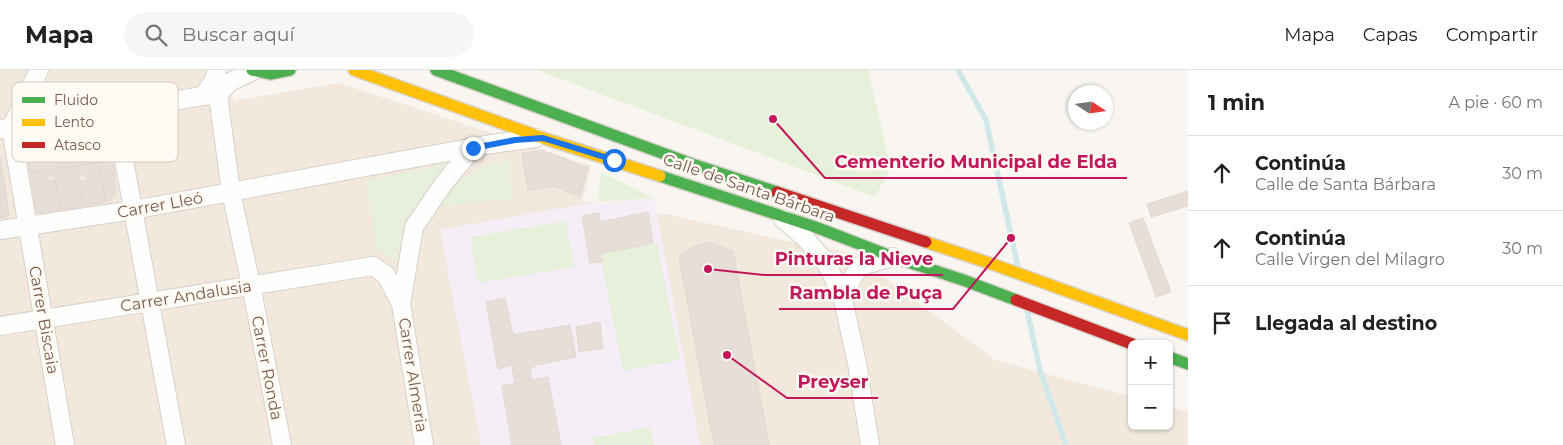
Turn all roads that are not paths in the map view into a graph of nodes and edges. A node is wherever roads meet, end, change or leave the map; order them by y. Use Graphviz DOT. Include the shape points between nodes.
graph roads {
  1 [pos="40,70"];
  2 [pos="217,70"];
  3 [pos="253,70"];
  4 [pos="290,70"];
  5 [pos="354,70"];
  6 [pos="436,70"];
  7 [pos="33,82"];
  8 [pos="210,96"];
  9 [pos="178,101"];
  10 [pos="6,129"];
  11 [pos="543,138"];
  12 [pos="473,148"];
  13 [pos="12,154"];
  14 [pos="14,162"];
  15 [pos="124,162"];
  16 [pos="231,192"];
  17 [pos="133,210"];
  18 [pos="776,214"];
  19 [pos="27,226"];
  20 [pos="0,230"];
  21 [pos="893,258"];
  22 [pos="373,266"];
  23 [pos="251,285"];
  24 [pos="842,295"];
  25 [pos="150,302"];
  26 [pos="401,304"];
  27 [pos="44,319"];
  28 [pos="0,326"];
  29 [pos="1188,335"];
  30 [pos="1128,343"];
  31 [pos="1173,358"];
  32 [pos="1188,364"];
  33 [pos="65,445"];
  34 [pos="176,445"];
  35 [pos="282,445"];
  36 [pos="424,445"];
  37 [pos="870,445"];
  1 -- 7 [label="street"];
  2 -- 8 [label="street"];
  3 -- 4 [label="street" via="265,74"];
  3 -- 8 [label="street"];
  5 -- 11 [label="street, Calle de Santa Bárbara"];
  6 -- 29 [label="street, Calle de Santa Bárbara" via="692,164 995,265"];
  8 -- 9 [label="street"];
  8 -- 16 [label="street, Carrer Ronda"];
  10 -- 13 [label="street, Carrer Biscaia"];
  11 -- 12 [label="street, Carrer Lleó"];
  11 -- 18 [label="street, Calle de Santa Bárbara"];
  12 -- 16 [label="street, Carrer Lleó"];
  12 -- 26 [label="street, Carrer Almeria" via="414,227"];
  14 -- 19 [label="street, Carrer Biscaia"];
  15 -- 17 [label="street"];
  16 -- 17 [label="street, Carrer Lleó"];
  16 -- 23 [label="street, Carrer Ronda"];
  17 -- 19 [label="street, Carrer Lleó"];
  17 -- 25 [label="street"];
  18 -- 21 [label="street, Calle de Santa Bárbara"];
  18 -- 24 [label="street" via="806,239 826,262"];
  19 -- 20 [label="street, Carrer Lleó"];
  19 -- 27 [label="street, Carrer Biscaia"];
  21 -- 24 [label="street" via="860,266"];
  21 -- 30 [label="street, Calle de Santa Bárbara" via="995,292"];
  22 -- 23 [label="street, Carrer Andalusia"];
  22 -- 26 [label="street, Carrer Almeria" via="386,275"];
  23 -- 25 [label="street, Carrer Andalusia"];
  23 -- 35 [label="street, Carrer Ronda"];
  24 -- 37 [label="street"];
  25 -- 27 [label="street, Carrer Andalusia"];
  25 -- 34 [label="street"];
  26 -- 36 [label="street, Carrer Almeria"];
  27 -- 28 [label="street, Carrer Andalusia"];
  27 -- 33 [label="street, Carrer Biscaia"];
  31 -- 32 [label="street"];
}
